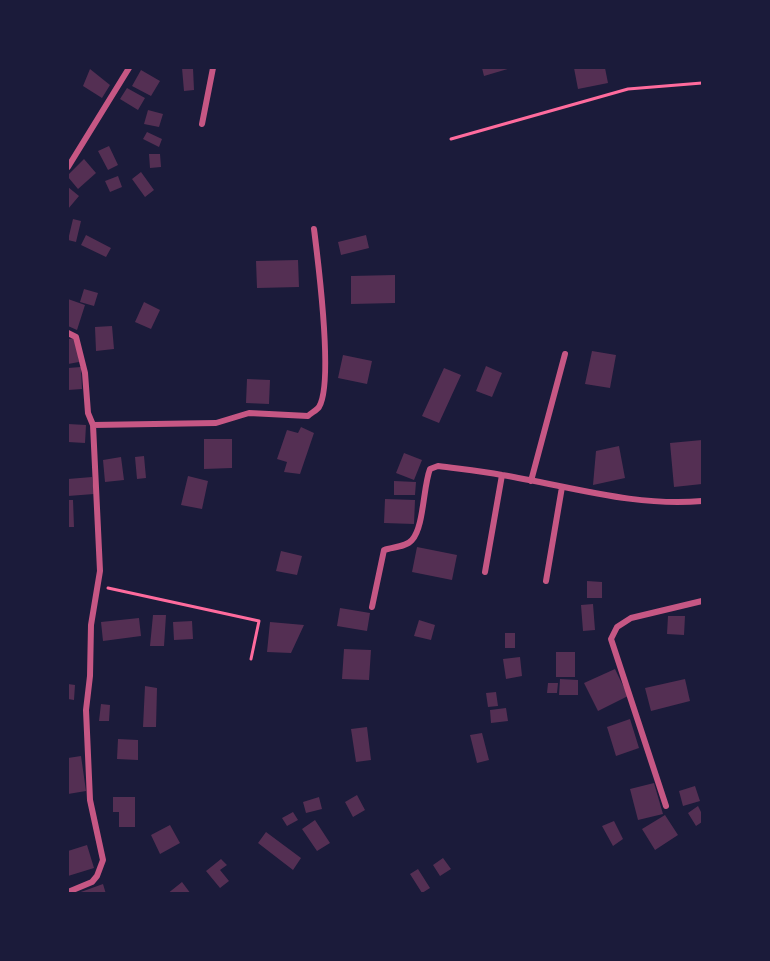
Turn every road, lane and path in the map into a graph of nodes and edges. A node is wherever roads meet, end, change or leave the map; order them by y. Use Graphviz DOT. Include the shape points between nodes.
graph roads {
  1 [pos="129,68"];
  2 [pos="213,68"];
  3 [pos="702,83"];
  4 [pos="202,124"];
  5 [pos="451,139"];
  6 [pos="68,167"];
  7 [pos="314,229"];
  8 [pos="68,333"];
  9 [pos="565,354"];
  10 [pos="93,425"];
  11 [pos="502,475"];
  12 [pos="531,481"];
  13 [pos="562,487"];
  14 [pos="702,501"];
  15 [pos="485,572"];
  16 [pos="546,581"];
  17 [pos="98,586"];
  18 [pos="702,602"];
  19 [pos="372,608"];
  20 [pos="251,659"];
  21 [pos="666,806"];
  22 [pos="68,892"];
  1 -- 6 [label="street"];
  2 -- 4 [label="street"];
  3 -- 5 [label="path" via="628,89"];
  7 -- 10 [label="street" via="325,380 319,406 308,416 249,413 216,423"];
  8 -- 10 [label="street" via="76,337"];
  9 -- 12 [label="street"];
  10 -- 17 [label="street"];
  11 -- 12 [label="street"];
  11 -- 15 [label="street"];
  11 -- 19 [label="street" via="438,466 430,469 418,529 411,541 384,550"];
  12 -- 13 [label="street"];
  13 -- 14 [label="street" via="641,501"];
  13 -- 16 [label="street"];
  17 -- 20 [label="path" via="260,621"];
  17 -- 22 [label="street" via="91,625 86,710 90,800 103,860 92,882"];
  18 -- 21 [label="street" via="631,618 617,627 610,639"];
}
